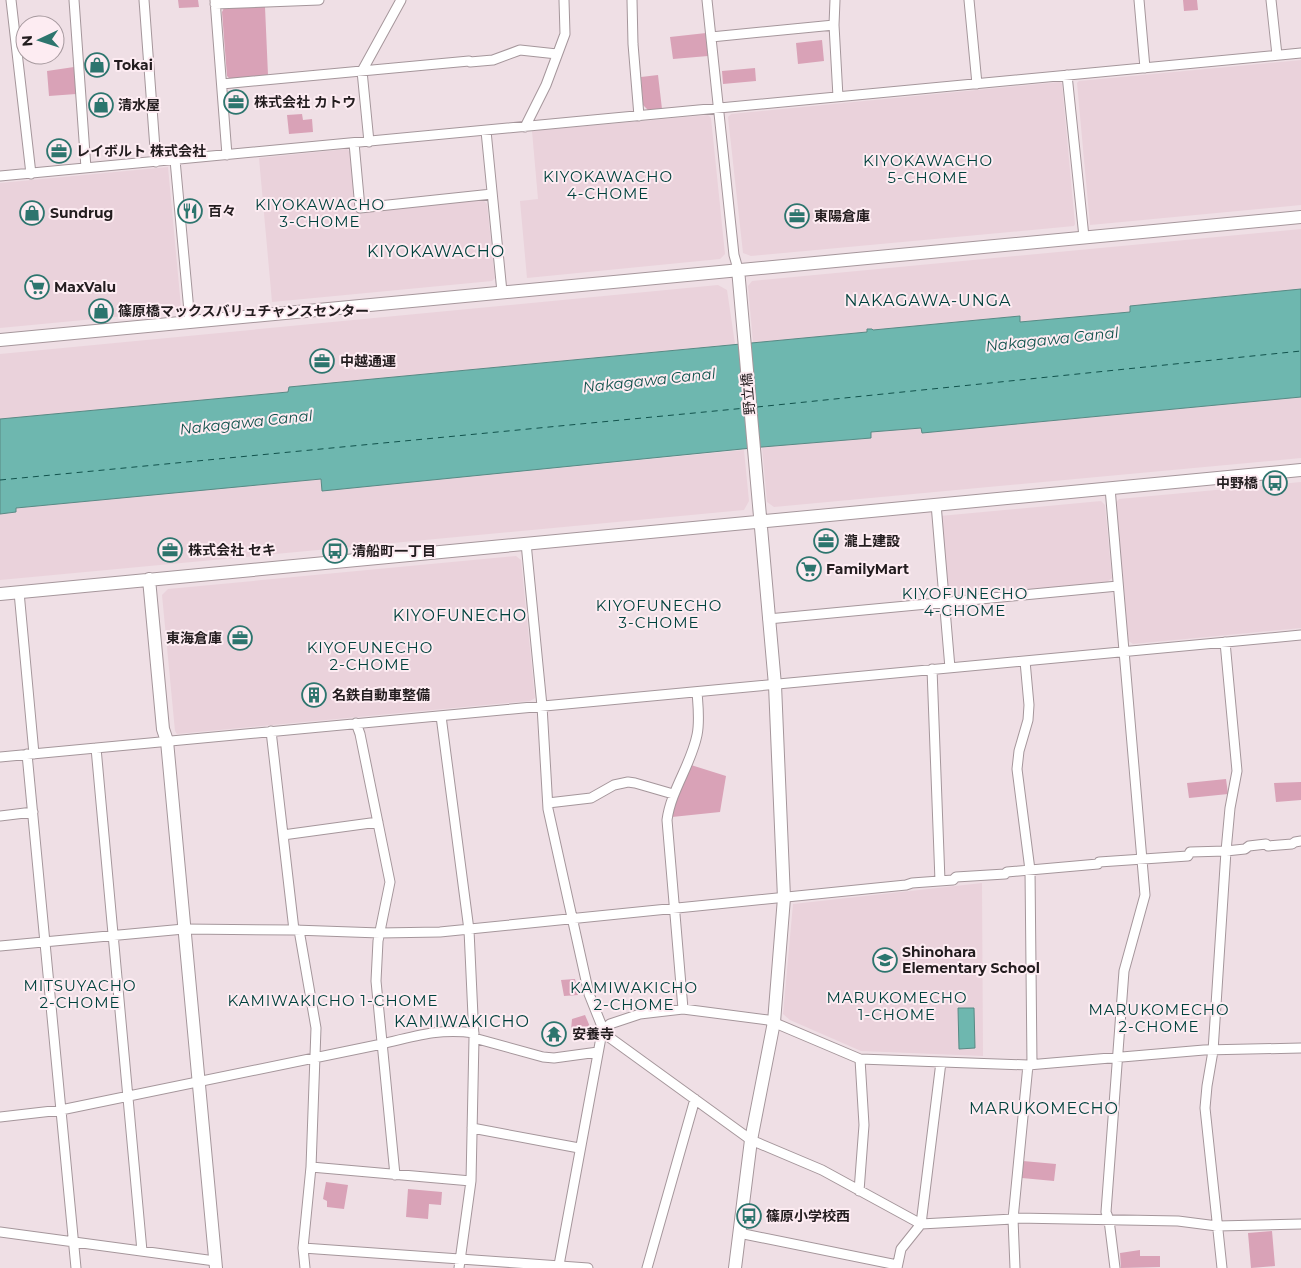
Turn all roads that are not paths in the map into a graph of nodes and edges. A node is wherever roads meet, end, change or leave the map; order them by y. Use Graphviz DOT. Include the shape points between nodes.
graph roads {
  1 [pos="11,0"];
  2 [pos="74,0"];
  3 [pos="144,0"];
  4 [pos="318,0"];
  5 [pos="401,0"];
  6 [pos="564,0"];
  7 [pos="632,0"];
  8 [pos="707,0"];
  9 [pos="835,0"];
  10 [pos="970,0"];
  11 [pos="1139,0"];
  12 [pos="1271,0"];
  13 [pos="215,2"];
  14 [pos="834,25"];
  15 [pos="711,37"];
  16 [pos="1301,53"];
  17 [pos="557,54"];
  18 [pos="1277,55"];
  19 [pos="1145,68"];
  20 [pos="362,71"];
  21 [pos="1067,75"];
  22 [pos="222,84"];
  23 [pos="977,84"];
  24 [pos="838,97"];
  25 [pos="719,109"];
  26 [pos="639,116"];
  27 [pos="525,127"];
  28 [pos="486,131"];
  29 [pos="369,142"];
  30 [pos="354,143"];
  31 [pos="227,155"];
  32 [pos="175,160"];
  33 [pos="156,162"];
  34 [pos="86,168"];
  35 [pos="31,174"];
  36 [pos="0,176"];
  37 [pos="492,194"];
  38 [pos="1301,217"];
  39 [pos="1084,237"];
  40 [pos="738,269"];
  41 [pos="502,292"];
  42 [pos="190,322"];
  43 [pos="0,340"];
  44 [pos="1301,470"];
  45 [pos="1110,488"];
  46 [pos="936,504"];
  47 [pos="760,521"];
  48 [pos="526,543"];
  49 [pos="148,580"];
  50 [pos="1118,586"];
  51 [pos="19,592"];
  52 [pos="0,594"];
  53 [pos="944,602"];
  54 [pos="768,619"];
  55 [pos="1301,635"];
  56 [pos="1225,642"];
  57 [pos="1123,651"];
  58 [pos="1025,660"];
  59 [pos="950,668"];
  60 [pos="932,670"];
  61 [pos="775,685"];
  62 [pos="696,692"];
  63 [pos="542,706"];
  64 [pos="441,716"];
  65 [pos="356,724"];
  66 [pos="270,731"];
  67 [pos="167,741"];
  68 [pos="96,748"];
  69 [pos="31,754"];
  70 [pos="0,757"];
  71 [pos="673,794"];
  72 [pos="548,803"];
  73 [pos="33,812"];
  74 [pos="0,816"];
  75 [pos="378,822"];
  76 [pos="283,834"];
  77 [pos="1301,841"];
  78 [pos="1226,851"];
  79 [pos="1141,858"];
  80 [pos="1030,870"];
  81 [pos="940,881"];
  82 [pos="784,898"];
  83 [pos="674,909"];
  84 [pos="571,919"];
  85 [pos="184,929"];
  86 [pos="297,930"];
  87 [pos="469,930"];
  88 [pos="380,933"];
  89 [pos="113,936"];
  90 [pos="45,942"];
  91 [pos="0,946"];
  92 [pos="684,1008"];
  93 [pos="774,1022"];
  94 [pos="602,1032"];
  95 [pos="474,1035"];
  96 [pos="382,1044"];
  97 [pos="1301,1048"];
  98 [pos="1214,1051"];
  99 [pos="598,1052"];
  100 [pos="314,1058"];
  101 [pos="1116,1058"];
  102 [pos="860,1059"];
  103 [pos="941,1062"];
  104 [pos="1030,1065"];
  105 [pos="198,1082"];
  106 [pos="128,1096"];
  107 [pos="695,1099"];
  108 [pos="61,1110"];
  109 [pos="0,1117"];
  110 [pos="472,1128"];
  111 [pos="751,1140"];
  112 [pos="579,1148"];
  113 [pos="311,1166"];
  114 [pos="395,1174"];
  115 [pos="471,1182"];
  116 [pos="860,1191"];
  117 [pos="1013,1219"];
  118 [pos="1109,1220"];
  119 [pos="921,1224"];
  120 [pos="1301,1224"];
  121 [pos="1217,1226"];
  122 [pos="0,1230"];
  123 [pos="739,1233"];
  124 [pos="73,1242"];
  125 [pos="304,1248"];
  126 [pos="142,1251"];
  127 [pos="460,1258"];
  128 [pos="215,1264"];
  129 [pos="557,1266"];
  130 [pos="897,1267"];
  131 [pos="76,1268"];
  132 [pos="305,1268"];
  133 [pos="459,1268"];
  134 [pos="588,1268"];
  135 [pos="647,1268"];
  136 [pos="734,1268"];
  137 [pos="1015,1268"];
  138 [pos="1116,1268"];
  139 [pos="1222,1268"];
  1 -- 35 [label="street"];
  2 -- 34 [label="street"];
  3 -- 33 [label="street"];
  4 -- 13 [label="street"];
  5 -- 20 [label="street"];
  6 -- 17 [label="street" via="565,34"];
  7 -- 26 [label="street"];
  8 -- 15 [label="street"];
  9 -- 14 [label="street"];
  10 -- 23 [label="street"];
  11 -- 19 [label="street"];
  12 -- 18 [label="street"];
  13 -- 22 [label="street"];
  14 -- 15 [label="street"];
  14 -- 24 [label="street"];
  15 -- 25 [label="street"];
  16 -- 18 [label="street"];
  17 -- 20 [label="street" via="520,50 493,60"];
  17 -- 27 [label="street"];
  18 -- 19 [label="street"];
  19 -- 21 [label="street"];
  20 -- 22 [label="street"];
  20 -- 29 [label="street"];
  21 -- 23 [label="street"];
  21 -- 39 [label="street"];
  22 -- 31 [label="street"];
  23 -- 24 [label="street"];
  24 -- 25 [label="street"];
  25 -- 26 [label="street"];
  25 -- 40 [label="street"];
  26 -- 27 [label="street"];
  27 -- 28 [label="street"];
  28 -- 29 [label="street"];
  28 -- 37 [label="street"];
  29 -- 30 [label="street"];
  30 -- 31 [label="street"];
  30 -- 37 [label="street" via="360,208"];
  31 -- 32 [label="street"];
  32 -- 33 [label="street"];
  32 -- 42 [label="street"];
  33 -- 34 [label="street"];
  34 -- 35 [label="street"];
  35 -- 36 [label="street"];
  37 -- 41 [label="street"];
  38 -- 39 [label="street"];
  39 -- 40 [label="street"];
  40 -- 41 [label="street"];
  40 -- 47 [label="street, 野立橋"];
  41 -- 42 [label="street"];
  42 -- 43 [label="street"];
  44 -- 45 [label="street"];
  45 -- 46 [label="street"];
  45 -- 50 [label="street"];
  46 -- 47 [label="street"];
  46 -- 53 [label="street"];
  47 -- 48 [label="street"];
  47 -- 54 [label="street, 野立橋"];
  48 -- 49 [label="street"];
  48 -- 63 [label="street"];
  49 -- 51 [label="street"];
  49 -- 67 [label="street" via="162,729"];
  50 -- 53 [label="street"];
  50 -- 57 [label="street"];
  51 -- 52 [label="street"];
  51 -- 69 [label="street"];
  53 -- 54 [label="street"];
  53 -- 59 [label="street"];
  54 -- 61 [label="street, 野立橋"];
  55 -- 56 [label="street"];
  56 -- 57 [label="street"];
  56 -- 78 [label="street" via="1237,771"];
  57 -- 58 [label="street"];
  57 -- 79 [label="street"];
  58 -- 59 [label="street"];
  58 -- 80 [label="street" via="1029,713 1017,769"];
  59 -- 60 [label="street"];
  60 -- 61 [label="street"];
  60 -- 81 [label="street"];
  61 -- 62 [label="street"];
  61 -- 82 [label="street, 野立橋"];
  62 -- 63 [label="street"];
  62 -- 71 [label="street" via="697,736"];
  63 -- 64 [label="street"];
  63 -- 72 [label="street"];
  64 -- 65 [label="street"];
  64 -- 87 [label="street"];
  65 -- 66 [label="street"];
  65 -- 75 [label="street"];
  66 -- 67 [label="street"];
  66 -- 76 [label="street"];
  67 -- 68 [label="street"];
  67 -- 85 [label="street"];
  68 -- 69 [label="street"];
  68 -- 89 [label="street"];
  69 -- 70 [label="street"];
  69 -- 73 [label="street"];
  71 -- 72 [label="street" via="628,782 614,785 591,798"];
  71 -- 83 [label="street" via="667,820"];
  72 -- 84 [label="street"];
  73 -- 74 [label="street"];
  73 -- 90 [label="street"];
  75 -- 76 [label="street"];
  75 -- 88 [label="street" via="390,882"];
  76 -- 86 [label="street"];
  77 -- 78 [label="street"];
  78 -- 79 [label="street"];
  78 -- 98 [label="street"];
  79 -- 80 [label="street"];
  79 -- 101 [label="street" via="1144,895 1124,971"];
  80 -- 81 [label="street"];
  80 -- 104 [label="street"];
  81 -- 82 [label="street"];
  82 -- 83 [label="street"];
  82 -- 93 [label="street, 野立橋"];
  83 -- 84 [label="street"];
  83 -- 92 [label="street"];
  84 -- 87 [label="street"];
  84 -- 94 [label="street" via="588,994"];
  85 -- 86 [label="street"];
  85 -- 89 [label="street"];
  85 -- 105 [label="street"];
  86 -- 88 [label="street"];
  86 -- 100 [label="street" via="316,1028"];
  87 -- 88 [label="street"];
  87 -- 95 [label="street"];
  88 -- 96 [label="street" via="376,981"];
  89 -- 90 [label="street"];
  89 -- 106 [label="street"];
  90 -- 91 [label="street"];
  90 -- 108 [label="street"];
  92 -- 93 [label="street"];
  92 -- 94 [label="street" via="640,1014 610,1024"];
  93 -- 102 [label="street"];
  93 -- 111 [label="street, 野立橋"];
  94 -- 99 [label="street"];
  94 -- 107 [label="street"];
  95 -- 96 [label="street" via="456,1030 431,1032"];
  95 -- 99 [label="street" via="522,1052 548,1057"];
  95 -- 110 [label="street"];
  96 -- 100 [label="street"];
  96 -- 114 [label="street"];
  97 -- 98 [label="street"];
  98 -- 101 [label="street"];
  98 -- 121 [label="street" via="1205,1108"];
  99 -- 112 [label="street"];
  100 -- 105 [label="street"];
  100 -- 113 [label="street"];
  101 -- 104 [label="street"];
  101 -- 118 [label="street" via="1106,1212"];
  102 -- 103 [label="street"];
  102 -- 116 [label="street" via="864,1125"];
  103 -- 104 [label="street"];
  103 -- 119 [label="street"];
  104 -- 117 [label="street"];
  105 -- 106 [label="street"];
  105 -- 128 [label="street"];
  106 -- 108 [label="street"];
  106 -- 126 [label="street"];
  107 -- 111 [label="street"];
  107 -- 135 [label="street"];
  108 -- 109 [label="street"];
  108 -- 124 [label="street"];
  110 -- 112 [label="street"];
  110 -- 115 [label="street"];
  111 -- 116 [label="street" via="822,1170"];
  111 -- 123 [label="street, 野立橋"];
  112 -- 129 [label="street"];
  113 -- 114 [label="street"];
  113 -- 125 [label="street"];
  114 -- 115 [label="street"];
  115 -- 127 [label="street"];
  116 -- 119 [label="street"];
  117 -- 118 [label="street"];
  117 -- 119 [label="street"];
  117 -- 137 [label="street"];
  118 -- 121 [label="street" via="1178,1221"];
  118 -- 138 [label="street"];
  119 -- 130 [label="street" via="901,1249"];
  120 -- 121 [label="street"];
  121 -- 139 [label="street"];
  122 -- 124 [label="street"];
  123 -- 130 [label="street"];
  123 -- 136 [label="street, 野立橋"];
  124 -- 126 [label="street"];
  124 -- 131 [label="street"];
  125 -- 127 [label="street"];
  125 -- 132 [label="street"];
  126 -- 128 [label="street"];
  127 -- 129 [label="street"];
  127 -- 133 [label="street"];
  129 -- 134 [label="street"];
}
